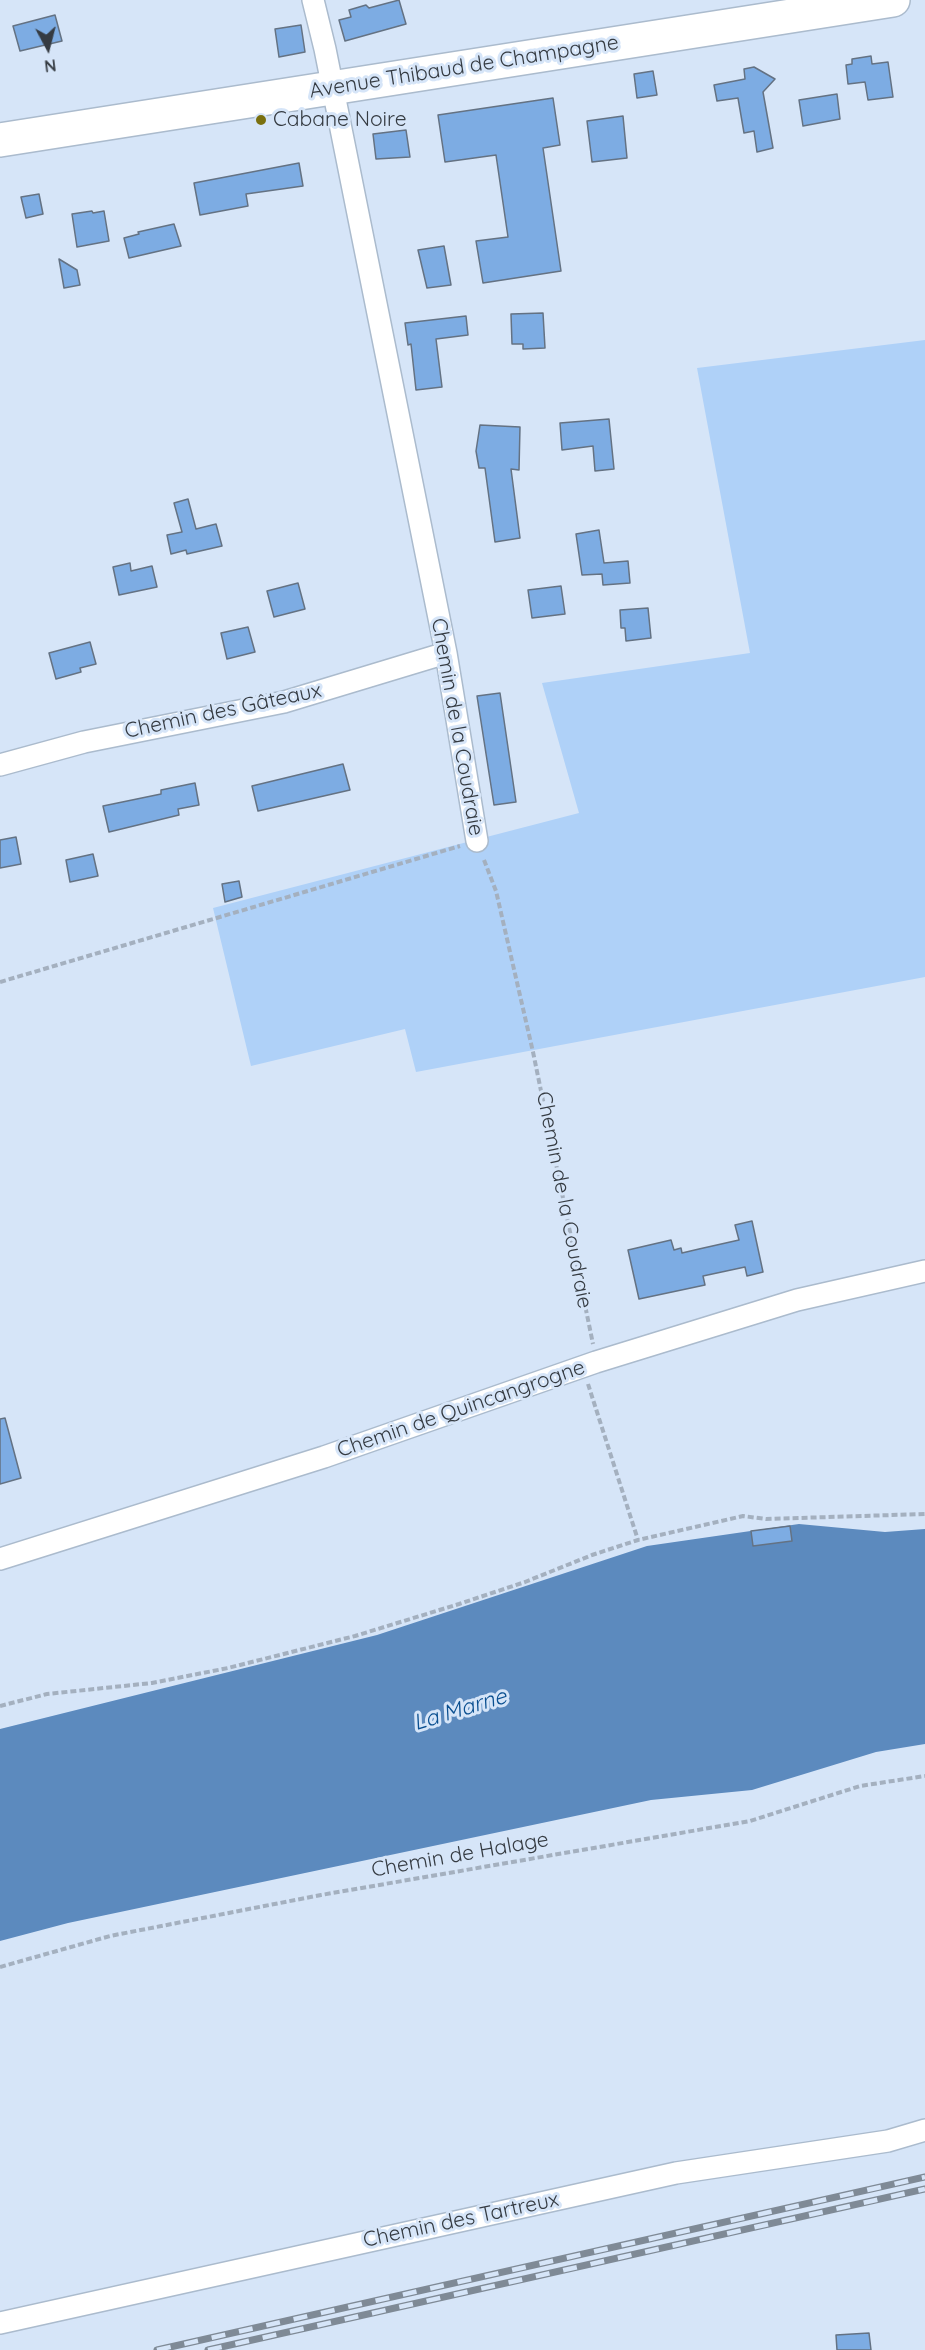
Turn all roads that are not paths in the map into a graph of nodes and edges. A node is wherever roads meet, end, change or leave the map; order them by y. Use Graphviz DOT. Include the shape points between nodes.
graph roads {
  1 [pos="313,0"];
  2 [pos="893,0"];
  3 [pos="333,88"];
  4 [pos="0,140"];
  5 [pos="446,653"];
  6 [pos="0,765"];
  7 [pos="477,841"];
  8 [pos="925,1270"];
  9 [pos="0,1559"];
  10 [pos="925,2130"];
  11 [pos="0,2323"];
  1 -- 3 [label="street, Chemin de la Coudraie"];
  2 -- 3 [label="main road, Avenue Thibaud de Champagne"];
  3 -- 4 [label="main road, Avenue Thibaud de Champagne"];
  3 -- 5 [label="street, Chemin de la Coudraie"];
  5 -- 6 [label="street, Chemin des Gâteaux" via="284,702 84,742"];
  5 -- 7 [label="street, Chemin de la Coudraie"];
  8 -- 9 [label="street, Chemin de Quincangrogne" via="797,1300 590,1364 324,1457"];
  10 -- 11 [label="street, Chemin des Tartreux" via="888,2141 676,2173"];
}
